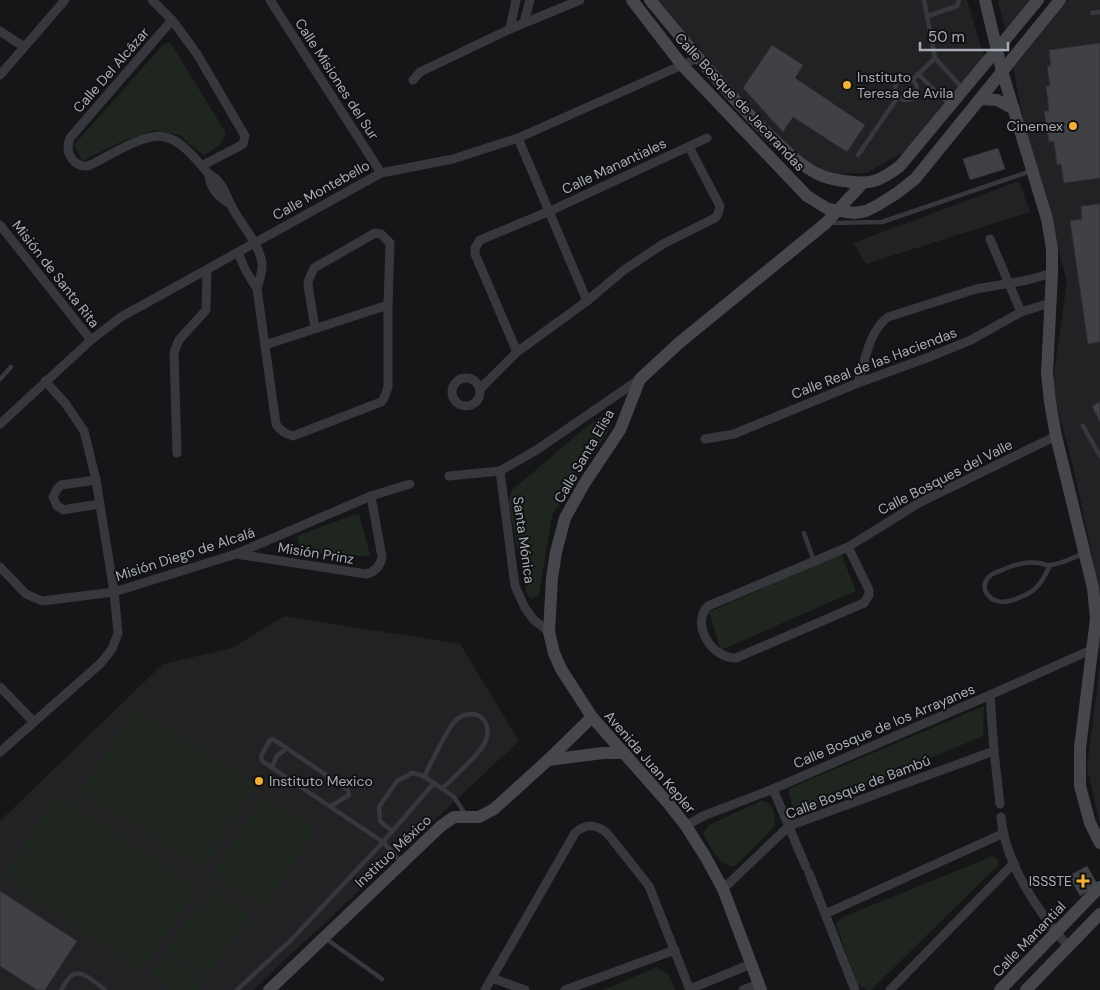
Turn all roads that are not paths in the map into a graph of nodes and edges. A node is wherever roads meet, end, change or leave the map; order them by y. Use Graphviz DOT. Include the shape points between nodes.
graph roads {
  1 [pos="65,0"];
  2 [pos="152,0"];
  3 [pos="270,0"];
  4 [pos="516,0"];
  5 [pos="530,0"];
  6 [pos="580,0"];
  7 [pos="632,0"];
  8 [pos="650,0"];
  9 [pos="924,0"];
  10 [pos="959,0"];
  11 [pos="985,0"];
  12 [pos="1038,0"];
  13 [pos="1060,0"];
  14 [pos="1100,12"];
  15 [pos="1092,13"];
  16 [pos="928,16"];
  17 [pos="172,20"];
  18 [pos="524,22"];
  19 [pos="510,29"];
  20 [pos="0,30"];
  21 [pos="24,47"];
  22 [pos="997,50"];
  23 [pos="698,58"];
  24 [pos="935,58"];
  25 [pos="682,65"];
  26 [pos="1002,71"];
  27 [pos="918,74"];
  28 [pos="0,75"];
  29 [pos="413,80"];
  30 [pos="912,80"];
  31 [pos="963,90"];
  32 [pos="898,97"];
  33 [pos="980,100"];
  34 [pos="950,105"];
  35 [pos="1014,109"];
  36 [pos="518,138"];
  37 [pos="707,138"];
  38 [pos="690,146"];
  39 [pos="858,155"];
  40 [pos="203,165"];
  41 [pos="1033,171"];
  42 [pos="381,173"];
  43 [pos="862,184"];
  44 [pos="550,211"];
  45 [pos="838,211"];
  46 [pos="826,224"];
  47 [pos="0,225"];
  48 [pos="990,239"];
  49 [pos="254,243"];
  50 [pos="238,253"];
  51 [pos="207,270"];
  52 [pos="1052,273"];
  53 [pos="1009,283"];
  54 [pos="257,289"];
  55 [pos="586,301"];
  56 [pos="1050,303"];
  57 [pos="388,305"];
  58 [pos="1021,312"];
  59 [pos="315,328"];
  60 [pos="91,340"];
  61 [pos="265,346"];
  62 [pos="517,352"];
  63 [pos="11,367"];
  64 [pos="0,379"];
  65 [pos="640,379"];
  66 [pos="45,381"];
  67 [pos="858,383"];
  68 [pos="480,389"];
  69 [pos="0,424"];
  70 [pos="1083,426"];
  71 [pos="1056,436"];
  72 [pos="705,439"];
  73 [pos="177,453"];
  74 [pos="1100,456"];
  75 [pos="500,471"];
  76 [pos="449,476"];
  77 [pos="96,480"];
  78 [pos="410,484"];
  79 [pos="372,496"];
  80 [pos="100,504"];
  81 [pos="804,533"];
  82 [pos="848,547"];
  83 [pos="1084,553"];
  84 [pos="236,554"];
  85 [pos="814,561"];
  86 [pos="1050,565"];
  87 [pos="0,567"];
  88 [pos="114,592"];
  89 [pos="549,632"];
  90 [pos="1093,649"];
  91 [pos="0,687"];
  92 [pos="990,695"];
  93 [pos="592,717"];
  94 [pos="34,722"];
  95 [pos="287,748"];
  96 [pos="994,751"];
  97 [pos="0,752"];
  98 [pos="624,753"];
  99 [pos="548,760"];
  100 [pos="272,767"];
  101 [pos="424,777"];
  102 [pos="434,783"];
  103 [pos="442,789"];
  104 [pos="773,789"];
  105 [pos="1000,804"];
  106 [pos="331,806"];
  107 [pos="1001,817"];
  108 [pos="469,818"];
  109 [pos="686,826"];
  110 [pos="789,826"];
  111 [pos="392,831"];
  112 [pos="1002,834"];
  113 [pos="383,842"];
  114 [pos="1100,843"];
  115 [pos="402,863"];
  116 [pos="1014,863"];
  117 [pos="1100,887"];
  118 [pos="723,889"];
  119 [pos="826,914"];
  120 [pos="1100,914"];
  121 [pos="1056,932"];
  122 [pos="324,938"];
  123 [pos="1068,946"];
  124 [pos="674,950"];
  125 [pos="751,964"];
  126 [pos="492,978"];
  127 [pos="382,979"];
  128 [pos="760,987"];
  129 [pos="61,990"];
  130 [pos="105,990"];
  131 [pos="237,990"];
  132 [pos="270,990"];
  133 [pos="485,990"];
  134 [pos="524,990"];
  135 [pos="565,990"];
  136 [pos="690,990"];
  137 [pos="743,990"];
  138 [pos="855,990"];
  139 [pos="890,990"];
  140 [pos="1000,990"];
  141 [pos="1026,990"];
  1 -- 21 [label="street"];
  2 -- 17 [label="street"];
  3 -- 42 [label="street, Calle Misiones del Sur"];
  4 -- 19 [label="street"];
  5 -- 18 [label="street"];
  6 -- 18 [label="street"];
  7 -- 25 [label="street, Calle Bosque de Jacarandas"];
  8 -- 23 [label="street, Calle Bosque de Jacarandas"];
  9 -- 16 [label="lane"];
  10 -- 16 [label="lane" via="957,6"];
  11 -- 22 [label="street"];
  12 -- 22 [label="street"];
  13 -- 26 [label="street"];
  14 -- 15 [label="lane"];
  16 -- 24 [label="lane"];
  17 -- 40 [label="street" via="197,54 242,130 244,140 238,147"];
  17 -- 40 [label="street, Calle Del Alcázar" via="70,138 68,152 73,160 88,166 156,136 180,144"];
  18 -- 19 [label="street"];
  19 -- 29 [label="street" via="420,72"];
  20 -- 21 [label="street"];
  21 -- 28 [label="street"];
  22 -- 26 [label="street"];
  22 -- 31 [label="street"];
  23 -- 25 [label="street, Calle Montebello"];
  23 -- 43 [label="street, Calle Bosque de Jacarandas" via="756,122 805,167 820,175"];
  24 -- 27 [label="lane"];
  24 -- 31 [label="lane"];
  25 -- 36 [label="street, Calle Montebello"];
  25 -- 45 [label="street, Calle Bosque de Jacarandas" via="807,196"];
  26 -- 33 [label="street"];
  26 -- 35 [label="street"];
  27 -- 30 [label="lane"];
  27 -- 34 [label="lane"];
  30 -- 32 [label="lane" via="906,78 898,82 895,89"];
  30 -- 32 [label="lane" via="917,89 914,97 906,100"];
  31 -- 34 [label="street"];
  32 -- 39 [label="lane"];
  33 -- 35 [label="street" via="996,100"];
  33 -- 45 [label="street" via="915,179 866,211"];
  34 -- 43 [label="street" via="900,166 879,180"];
  35 -- 41 [label="street"];
  36 -- 42 [label="street, Calle Montebello" via="453,159"];
  36 -- 44 [label="street, Calle Manantiales"];
  37 -- 38 [label="street, Calle Manantiales"];
  38 -- 44 [label="street, Calle Manantiales"];
  38 -- 55 [label="street" via="720,206 718,214 648,253"];
  40 -- 49 [label="street" via="219,197 229,203"];
  41 -- 46 [label="lane" via="882,222"];
  41 -- 52 [label="street" via="1047,219"];
  42 -- 49 [label="street, Calle Montebello"];
  43 -- 45 [label="street"];
  44 -- 55 [label="street, Calle Manantiales"];
  44 -- 62 [label="street, Calle Manantiales" via="480,240 475,248"];
  45 -- 46 [label="street"];
  46 -- 65 [label="street" via="679,343"];
  47 -- 60 [label="street, Misión de Santa Rita"];
  48 -- 53 [label="street"];
  49 -- 50 [label="street, Calle Montebello"];
  49 -- 54 [label="street" via="262,265"];
  50 -- 51 [label="street, Calle Montebello"];
  50 -- 54 [label="street"];
  51 -- 60 [label="street, Calle Montebello" via="121,317"];
  51 -- 73 [label="street" via="206,310 179,340 174,352"];
  52 -- 53 [label="street"];
  52 -- 56 [label="street"];
  53 -- 58 [label="street"];
  53 -- 67 [label="street" via="976,289 888,316 874,334"];
  54 -- 61 [label="street"];
  55 -- 62 [label="street"];
  56 -- 58 [label="street, Calle Real de las Haciendas"];
  56 -- 71 [label="street" via="1047,373"];
  57 -- 59 [label="street"];
  57 -- 59 [label="street" via="390,242 375,233 314,268 308,285"];
  57 -- 61 [label="street" via="388,387 384,398 381,402 293,436 287,435 276,424"];
  58 -- 67 [label="street, Calle Real de las Haciendas" via="971,340"];
  59 -- 61 [label="street"];
  60 -- 66 [label="street, Calle Montebello"];
  62 -- 68 [label="street"];
  63 -- 64 [label="lane"];
  65 -- 75 [label="street"];
  65 -- 89 [label="street, Calle Santa Elisa" via="620,430 565,518 552,578"];
  66 -- 69 [label="street, Calle Montebello"];
  66 -- 77 [label="street" via="84,431"];
  67 -- 72 [label="street, Calle Real de las Haciendas" via="734,434"];
  70 -- 74 [label="lane"];
  71 -- 82 [label="street, Calle Bosques del Valle" via="919,503"];
  71 -- 83 [label="street"];
  75 -- 76 [label="street"];
  75 -- 89 [label="street, Santa Mónica" via="516,586 534,620"];
  77 -- 80 [label="street"];
  77 -- 80 [label="street" via="61,485 53,497 57,506 64,510"];
  78 -- 79 [label="street, Misión Diego de Alcalá"];
  79 -- 84 [label="street, Misión Diego de Alcalá"];
  79 -- 84 [label="street, Misión Prinz" via="382,557 371,573"];
  80 -- 88 [label="street"];
  81 -- 85 [label="lane"];
  82 -- 85 [label="street, Calle Bosques del Valle"];
  82 -- 85 [label="street, Calle Bosques del Valle" via="869,590 864,603 736,658 726,657 712,648 701,625 702,615 708,606"];
  83 -- 86 [label="lane"];
  83 -- 90 [label="street" via="1093,588 1096,619"];
  84 -- 88 [label="street, Misión Diego de Alcalá"];
  86 -- 86 [label="lane" via="1026,562 1004,569 991,575 986,593 994,600 1006,602 1026,596 1040,584"];
  87 -- 88 [label="street, Misión Diego de Alcalá" via="26,594 42,601"];
  88 -- 94 [label="street" via="118,633 112,649 101,663"];
  89 -- 93 [label="street, Calle Santa Elisa" via="561,670"];
  90 -- 92 [label="street, Calle Bosque de los Arrayanes"];
  90 -- 114 [label="street" via="1080,748 1080,786 1090,823"];
  91 -- 94 [label="street"];
  92 -- 96 [label="street"];
  92 -- 104 [label="street, Calle Bosque de los Arrayanes"];
  93 -- 98 [label="street, Avenida Juan Kepler"];
  93 -- 99 [label="street, Instituo México"];
  94 -- 97 [label="street"];
  95 -- 100 [label="lane" via="277,756"];
  95 -- 100 [label="lane" via="270,740 260,758"];
  95 -- 106 [label="lane" via="348,790 349,795"];
  96 -- 105 [label="street"];
  96 -- 110 [label="street, Calle Bosque de Bambú"];
  98 -- 99 [label="street" via="603,752"];
  98 -- 109 [label="street, Avenida Juan Kepler"];
  99 -- 108 [label="street, Instituo México" via="494,809"];
  100 -- 106 [label="lane"];
  101 -- 102 [label="lane"];
  101 -- 103 [label="lane" via="454,722 465,714 483,718 488,725 488,735 483,746"];
  101 -- 111 [label="lane" via="417,773 408,774 397,781 382,801 380,821"];
  102 -- 103 [label="lane"];
  102 -- 111 [label="lane"];
  103 -- 108 [label="lane" via="454,797"];
  104 -- 109 [label="street, Calle Bosque de los Arrayanes" via="703,816"];
  104 -- 110 [label="street"];
  106 -- 113 [label="lane"];
  107 -- 112 [label="street"];
  108 -- 115 [label="street, Instituo México" via="458,816 448,820"];
  109 -- 118 [label="street, Avenida Juan Kepler"];
  110 -- 118 [label="street, Calle Bosque de Bambú"];
  110 -- 119 [label="street"];
  111 -- 113 [label="lane"];
  112 -- 116 [label="street"];
  112 -- 119 [label="street"];
  113 -- 115 [label="lane"];
  113 -- 131 [label="lane" via="292,939"];
  115 -- 122 [label="street, Instituo México"];
  116 -- 121 [label="street"];
  116 -- 139 [label="street"];
  117 -- 121 [label="street, Calle Manantial"];
  118 -- 125 [label="street, Avenida Juan Kepler"];
  119 -- 138 [label="street"];
  120 -- 123 [label="street"];
  121 -- 123 [label="street"];
  121 -- 140 [label="street, Calle Manantial"];
  122 -- 127 [label="lane"];
  122 -- 132 [label="street, Instituo México"];
  123 -- 141 [label="street"];
  124 -- 126 [label="street" via="649,886 607,833 600,828 586,826 575,833"];
  124 -- 135 [label="street"];
  124 -- 136 [label="street"];
  125 -- 128 [label="street, Avenida Juan Kepler"];
  125 -- 136 [label="street"];
  126 -- 133 [label="street"];
  126 -- 134 [label="street"];
  128 -- 137 [label="street"];
  129 -- 130 [label="lane" via="71,976 79,973"];
}
